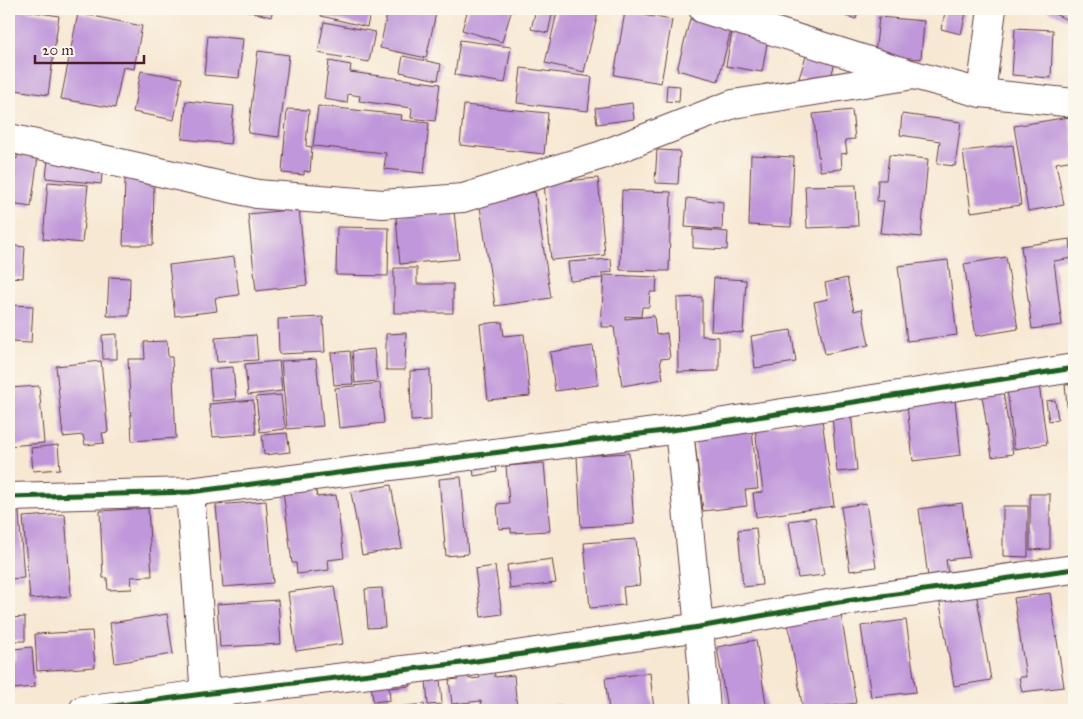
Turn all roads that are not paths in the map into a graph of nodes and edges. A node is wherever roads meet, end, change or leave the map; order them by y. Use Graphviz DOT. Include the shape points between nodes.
graph roads {
  1 [pos="704,9"];
  2 [pos="992,9"];
  3 [pos="914,75"];
  4 [pos="981,93"];
  5 [pos="1074,103"];
  6 [pos="9,138"];
  7 [pos="1074,368"];
  8 [pos="679,429"];
  9 [pos="190,492"];
  10 [pos="9,497"];
  11 [pos="1074,569"];
  12 [pos="699,627"];
  13 [pos="204,702"];
  14 [pos="84,710"];
  15 [pos="706,710"];
  1 -- 3 [label="street"];
  2 -- 4 [label="street"];
  3 -- 4 [label="street"];
  3 -- 6 [label="street" via="733,104 602,155 463,198 383,204 257,194"];
  4 -- 5 [label="street"];
  7 -- 8 [label="street"];
  8 -- 9 [label="street"];
  8 -- 12 [label="street"];
  9 -- 10 [label="street"];
  9 -- 13 [label="street"];
  11 -- 12 [label="street" via="839,602"];
  12 -- 13 [label="street"];
  12 -- 15 [label="street"];
  13 -- 14 [label="street"];
}
